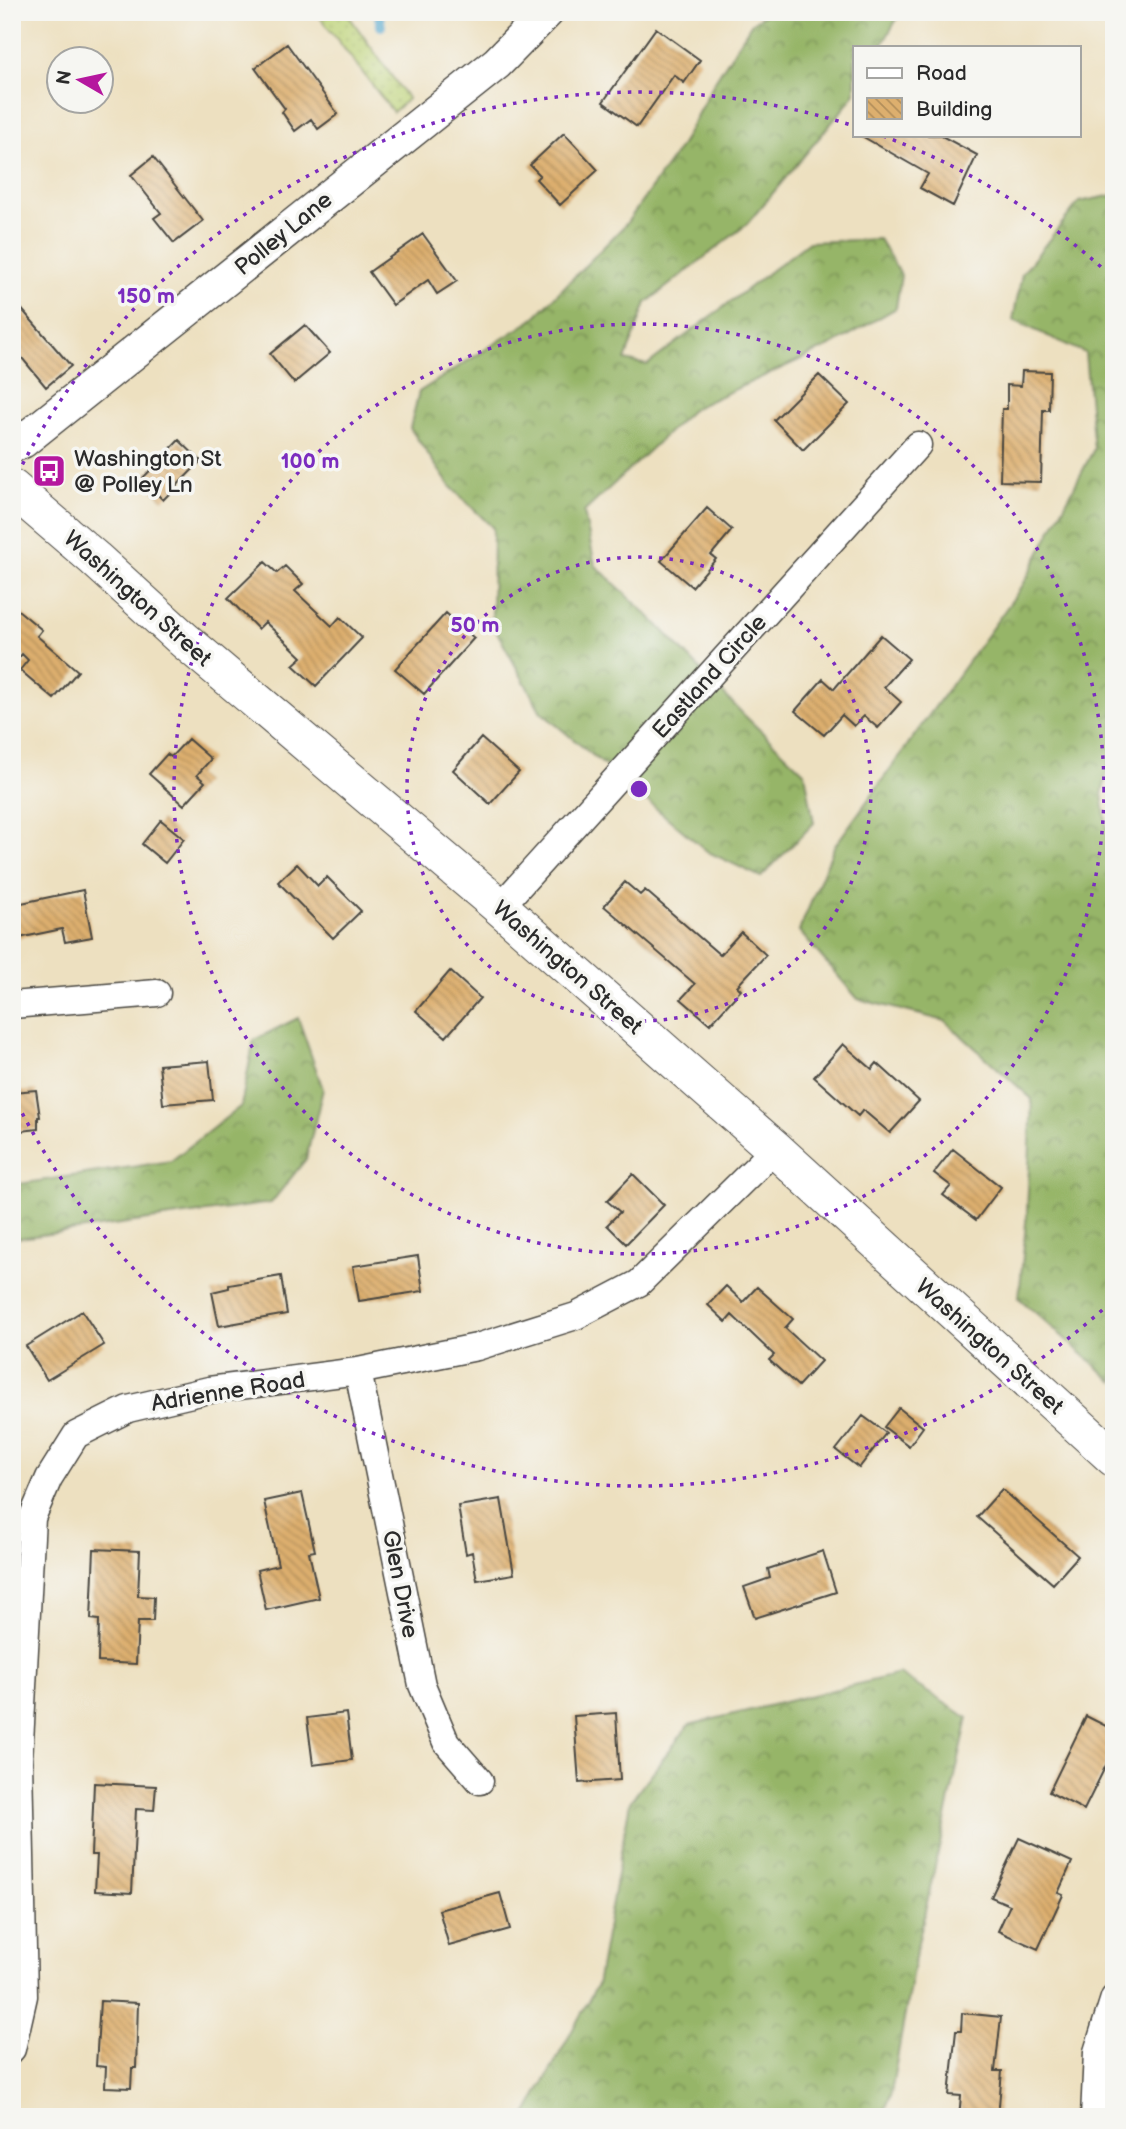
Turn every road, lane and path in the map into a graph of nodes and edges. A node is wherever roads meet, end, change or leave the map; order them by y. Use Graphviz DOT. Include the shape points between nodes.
graph roads {
  1 [pos="548,12"];
  2 [pos="918,445"];
  3 [pos="12,446"];
  4 [pos="12,488"];
  5 [pos="500,907"];
  6 [pos="157,993"];
  7 [pos="12,1005"];
  8 [pos="775,1149"];
  9 [pos="358,1371"];
  10 [pos="1114,1458"];
  11 [pos="481,1781"];
  12 [pos="1114,1998"];
  13 [pos="12,2049"];
  14 [pos="1094,2117"];
  1 -- 3 [label="street, Polley Lane" via="498,63"];
  2 -- 5 [label="street, Eastland Circle"];
  4 -- 5 [label="main road, Washington Street"];
  5 -- 8 [label="main road, Washington Street"];
  6 -- 7 [label="street"];
  8 -- 9 [label="street, Adrienne Road" via="628,1289 576,1316 477,1347"];
  8 -- 10 [label="main road, Washington Street"];
  9 -- 11 [label="street, Glen Drive" via="422,1685 446,1742"];
  9 -- 13 [label="street, Adrienne Road" via="209,1390 128,1409 76,1435 49,1478 32,1518 19,1761 24,1996"];
  12 -- 14 [label="street" via="1097,2052"];
}
